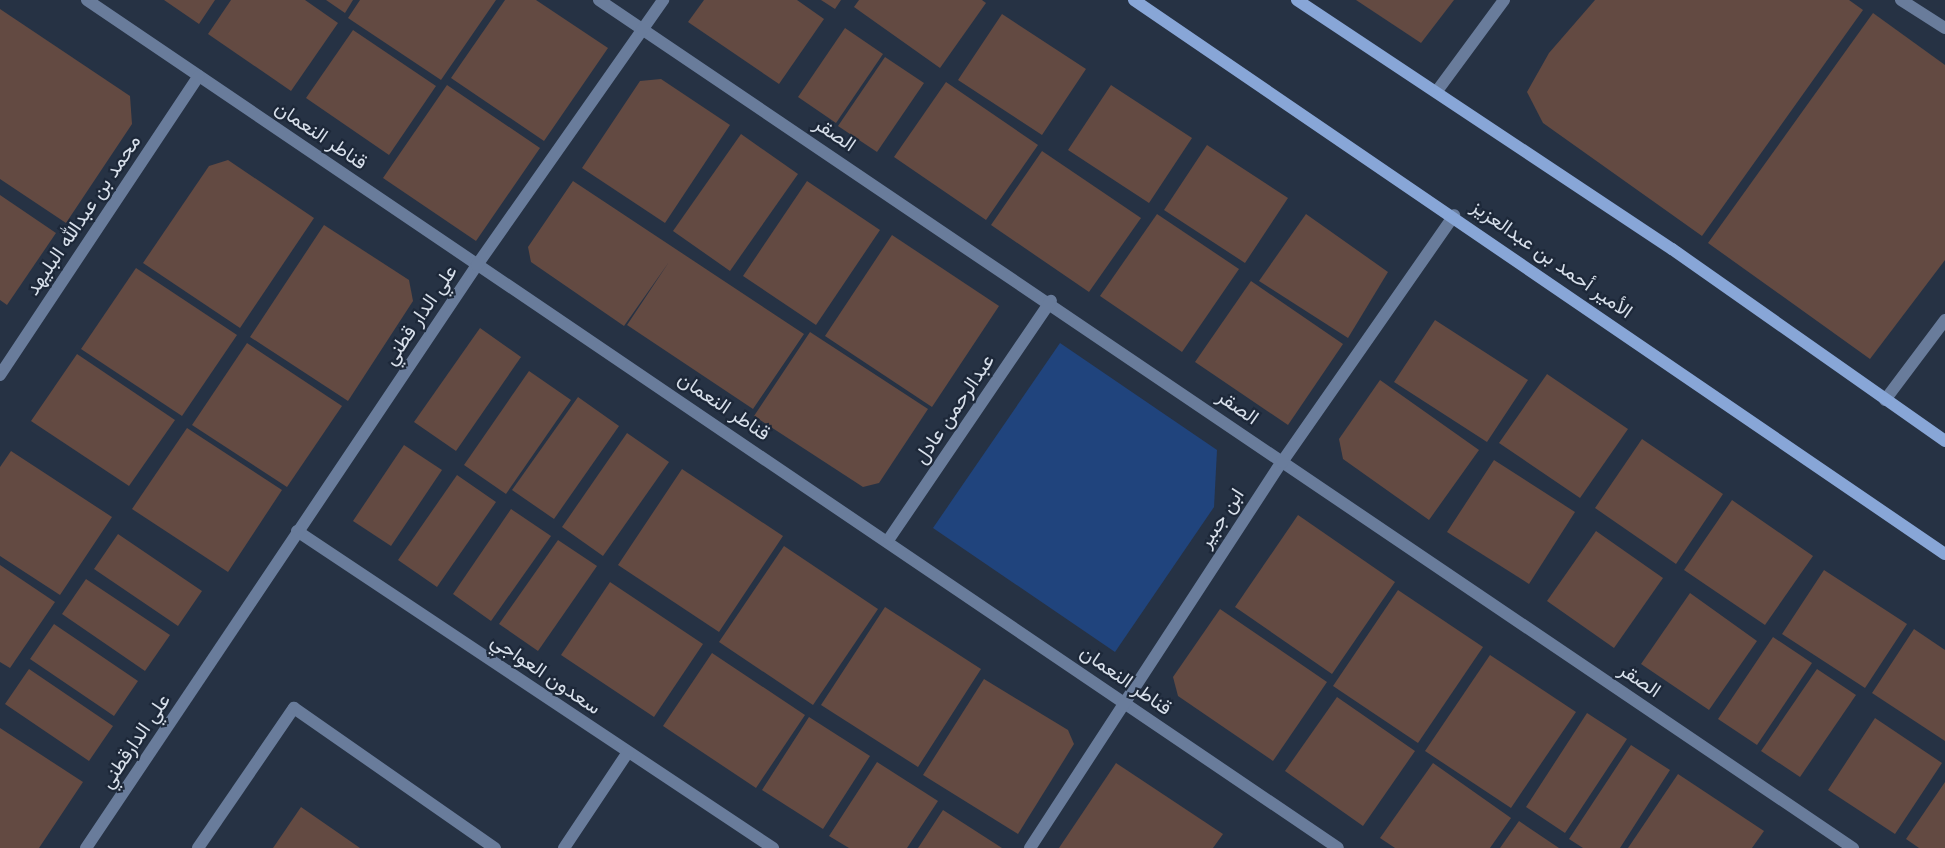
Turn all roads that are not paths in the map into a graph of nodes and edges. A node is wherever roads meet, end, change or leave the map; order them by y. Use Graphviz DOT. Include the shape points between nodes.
graph roads {
  1 [pos="87,0"];
  2 [pos="599,0"];
  3 [pos="663,0"];
  4 [pos="1134,0"];
  5 [pos="1297,0"];
  6 [pos="1504,0"];
  7 [pos="1901,0"];
  8 [pos="1945,28"];
  9 [pos="643,30"];
  10 [pos="199,76"];
  11 [pos="1437,91"];
  12 [pos="1454,214"];
  13 [pos="477,265"];
  14 [pos="1051,301"];
  15 [pos="1945,321"];
  16 [pos="0,375"];
  17 [pos="1885,400"];
  18 [pos="1945,441"];
  19 [pos="1282,462"];
  20 [pos="297,531"];
  21 [pos="889,539"];
  22 [pos="1945,554"];
  23 [pos="216,657"];
  24 [pos="1123,702"];
  25 [pos="628,752"];
  26 [pos="86,848"];
  27 [pos="198,848"];
  28 [pos="495,848"];
  29 [pos="564,848"];
  30 [pos="773,848"];
  31 [pos="1030,848"];
  32 [pos="1338,848"];
  33 [pos="1853,848"];
  1 -- 10 [label="street, قناطر النعمان"];
  2 -- 9 [label="street, الصقر"];
  3 -- 9 [label="street, علي الدار قطني"];
  4 -- 12 [label="street, الأمير أحمد بن عبدالعزيز"];
  5 -- 11 [label="street"];
  6 -- 11 [label="street"];
  7 -- 8 [label="street"];
  9 -- 13 [label="street, علي الدار قطني"];
  9 -- 14 [label="street, الصقر"];
  10 -- 13 [label="street, قناطر النعمان"];
  10 -- 16 [label="street, محمد بن عبدالله البليهد"];
  11 -- 17 [label="street"];
  12 -- 19 [label="street, ابن جبير"];
  12 -- 22 [label="street, الأمير أحمد بن عبدالعزيز"];
  13 -- 20 [label="street, علي الدار قطني"];
  13 -- 21 [label="street, قناطر النعمان"];
  14 -- 19 [label="street, الصقر"];
  14 -- 21 [label="street, عبدالرحمن عادل"];
  15 -- 17 [label="street"];
  17 -- 18 [label="street"];
  19 -- 24 [label="street, ابن جبير"];
  19 -- 33 [label="street, الصقر"];
  20 -- 23 [label="street, علي الدار قطني"];
  20 -- 25 [label="street, سعدون العواجي"];
  21 -- 24 [label="street, قناطر النعمان"];
  23 -- 26 [label="street, علي الدارقطني"];
  24 -- 31 [label="street, ابن جبير"];
  24 -- 32 [label="street, قناطر النعمان"];
  25 -- 29 [label="street"];
  25 -- 30 [label="street, سعدون العواجي"];
  27 -- 28 [label="street" via="294,708"];
}
